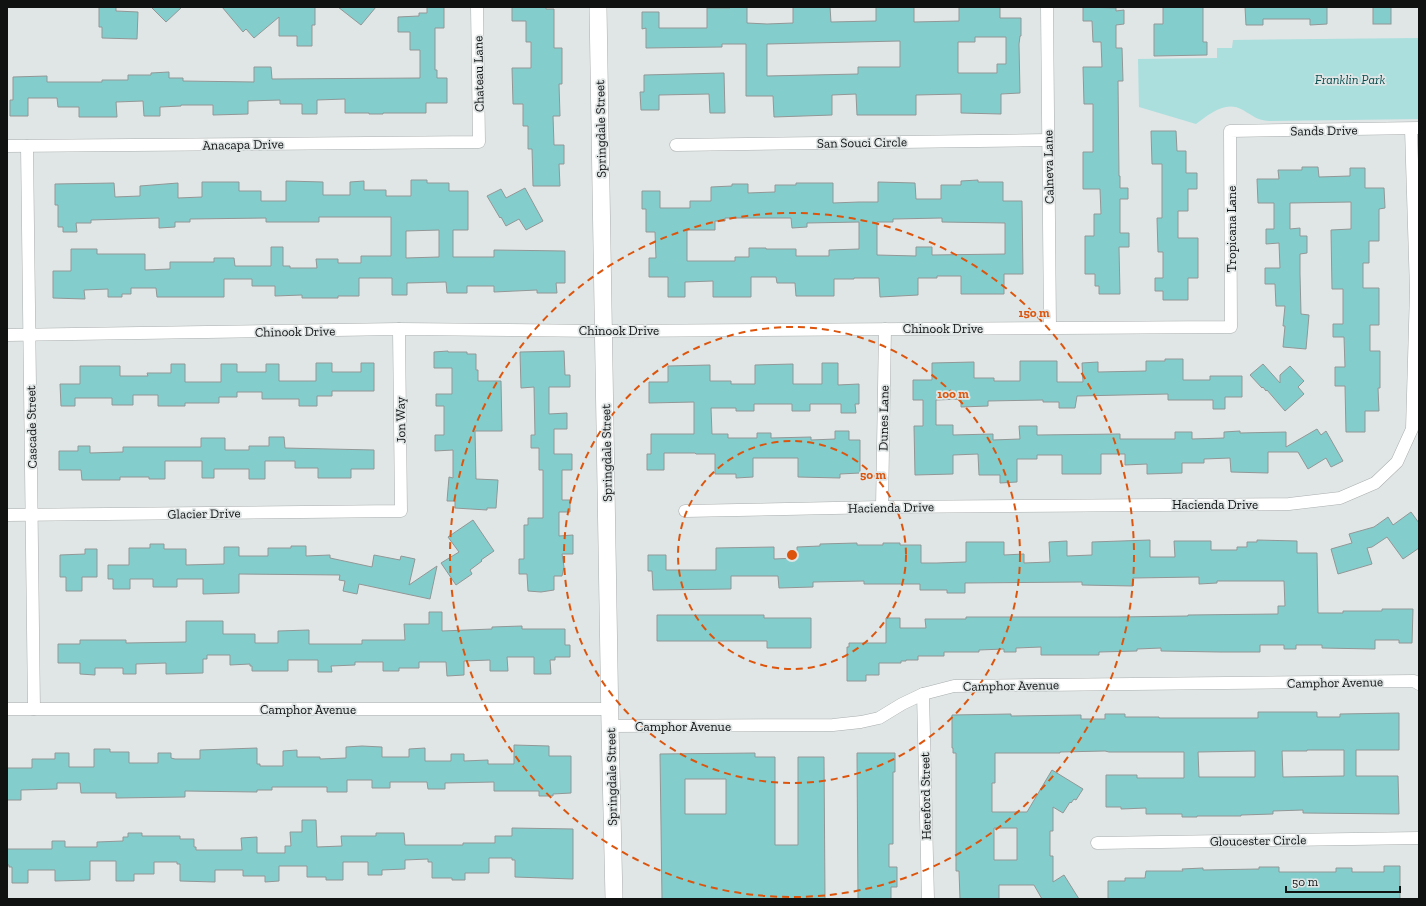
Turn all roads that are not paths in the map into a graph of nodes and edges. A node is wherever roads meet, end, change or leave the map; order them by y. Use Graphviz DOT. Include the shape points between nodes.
graph roads {
  1 [pos="477,7"];
  2 [pos="598,7"];
  3 [pos="1046,7"];
  4 [pos="1415,129"];
  5 [pos="1230,131"];
  6 [pos="1048,140"];
  7 [pos="480,142"];
  8 [pos="676,145"];
  9 [pos="7,146"];
  10 [pos="27,146"];
  11 [pos="1232,327"];
  12 [pos="1050,328"];
  13 [pos="399,329"];
  14 [pos="885,329"];
  15 [pos="604,331"];
  16 [pos="29,334"];
  17 [pos="7,335"];
  18 [pos="882,507"];
  19 [pos="401,511"];
  20 [pos="685,511"];
  21 [pos="7,515"];
  22 [pos="32,515"];
  23 [pos="1419,684"];
  24 [pos="923,694"];
  25 [pos="7,708"];
  26 [pos="34,709"];
  27 [pos="610,709"];
  28 [pos="610,726"];
  29 [pos="1419,838"];
  30 [pos="1097,843"];
  31 [pos="614,899"];
  32 [pos="928,899"];
  1 -- 7 [label="street, Chateau Lane"];
  2 -- 15 [label="main road, Springdale Street"];
  3 -- 6 [label="street, Calneva Lane"];
  4 -- 5 [label="street, Sands Drive"];
  4 -- 18 [label="street, Hacienda Drive" via="1416,291 1412,429 1397,462 1375,483 1340,498 1288,504"];
  5 -- 11 [label="street, Tropicana Lane"];
  6 -- 8 [label="street, San Souci Circle"];
  6 -- 12 [label="street, Calneva Lane"];
  7 -- 10 [label="street, Anacapa Drive"];
  9 -- 10 [label="street, Anacapa Drive"];
  10 -- 16 [label="street, Cascade Street"];
  11 -- 12 [label="street, Chinook Drive"];
  12 -- 14 [label="street, Chinook Drive"];
  13 -- 15 [label="street, Chinook Drive"];
  13 -- 16 [label="street, Chinook Drive"];
  13 -- 19 [label="street, Jon Way"];
  14 -- 15 [label="street, Chinook Drive"];
  14 -- 18 [label="street, Dunes Lane"];
  15 -- 27 [label="main road, Springdale Street"];
  16 -- 17 [label="street, Chinook Drive"];
  16 -- 22 [label="street, Cascade Street"];
  18 -- 20 [label="street, Hacienda Drive"];
  19 -- 22 [label="street, Glacier Drive"];
  21 -- 22 [label="street, Glacier Drive"];
  22 -- 26 [label="street, Cascade Street"];
  23 -- 24 [label="street, Camphor Avenue" via="1414,681 954,686"];
  24 -- 28 [label="street, Camphor Avenue" via="879,718 861,722"];
  24 -- 32 [label="street, Hereford Street"];
  25 -- 26 [label="street, Camphor Avenue"];
  26 -- 27 [label="street, Camphor Avenue"];
  27 -- 28 [label="main road, Springdale Street"];
  28 -- 31 [label="main road, Springdale Street"];
  29 -- 30 [label="street, Gloucester Circle"];
}
